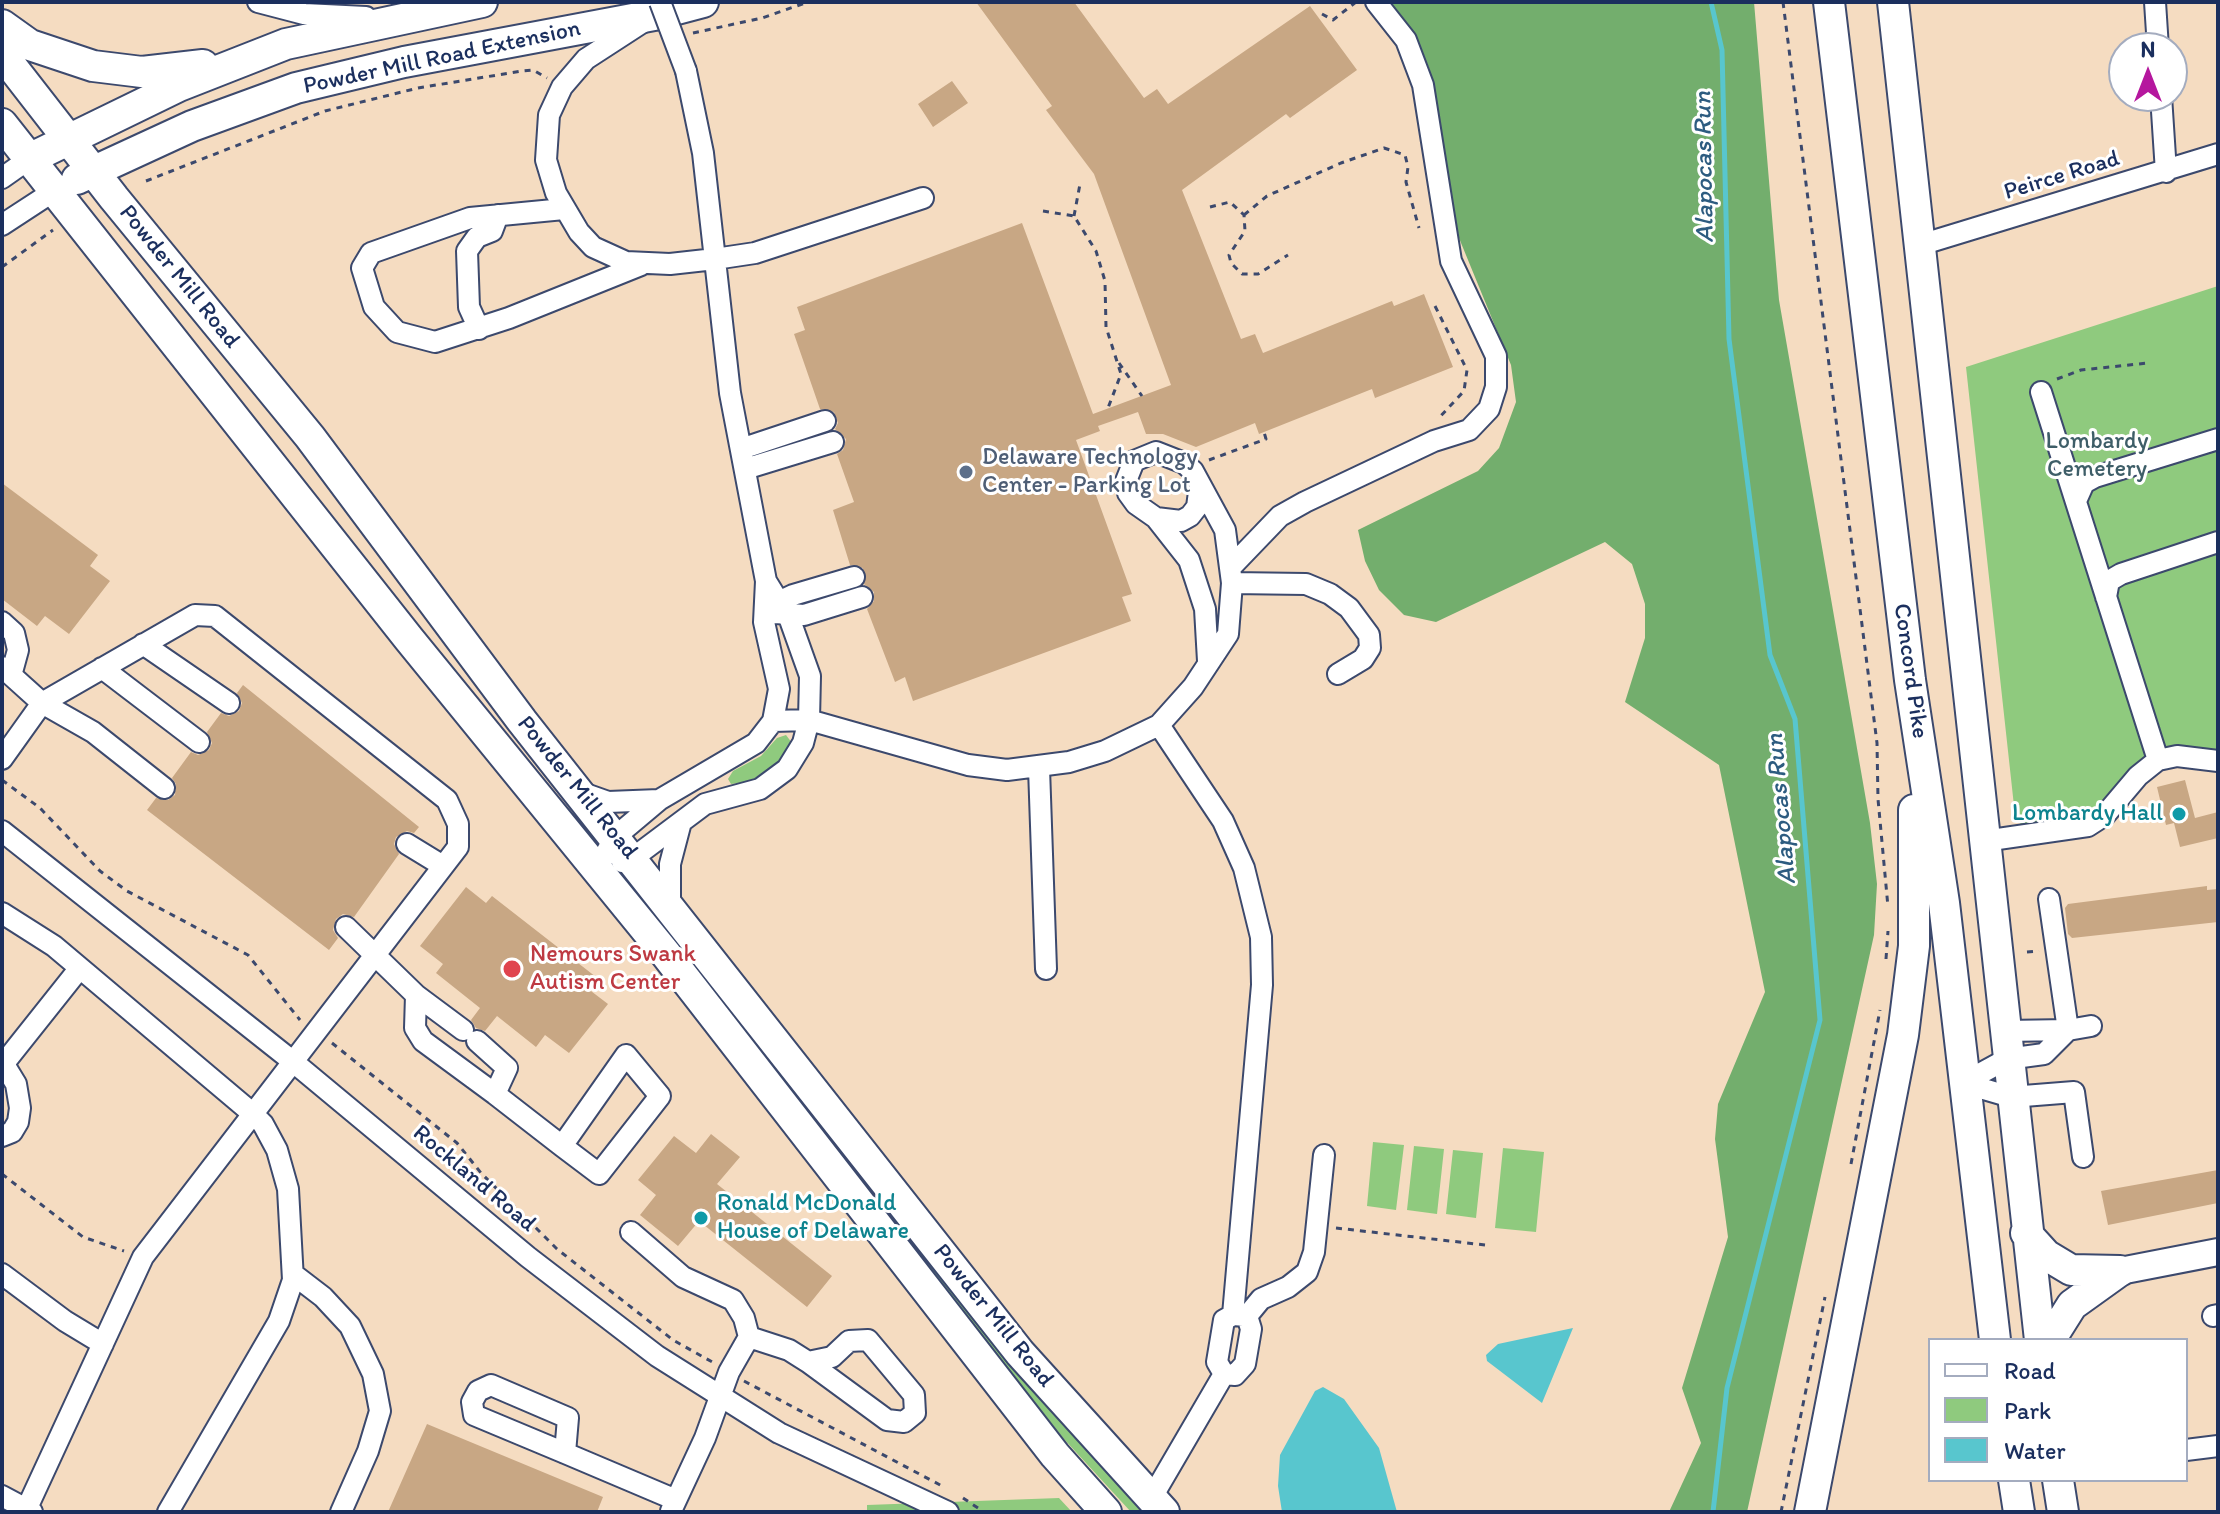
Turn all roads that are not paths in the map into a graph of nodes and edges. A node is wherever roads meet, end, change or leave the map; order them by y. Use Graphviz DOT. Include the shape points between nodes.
graph roads {
  1 [pos="258,2"];
  2 [pos="482,2"];
  3 [pos="703,2"];
  4 [pos="1376,2"];
  5 [pos="1829,2"];
  6 [pos="1893,2"];
  7 [pos="2155,2"];
  8 [pos="657,9"];
  9 [pos="402,17"];
  10 [pos="2,25"];
  11 [pos="2157,32"];
  12 [pos="286,44"];
  13 [pos="2,54"];
  14 [pos="2162,112"];
  15 [pos="2,124"];
  16 [pos="69,138"];
  17 [pos="2218,154"];
  18 [pos="29,159"];
  19 [pos="93,170"];
  20 [pos="2166,172"];
  21 [pos="2,178"];
  22 [pos="54,191"];
  23 [pos="923,198"];
  24 [pos="564,209"];
  25 [pos="498,215"];
  26 [pos="2,225"];
  27 [pos="1920,245"];
  28 [pos="715,259"];
  29 [pos="645,264"];
  30 [pos="479,329"];
  31 [pos="2041,392"];
  32 [pos="825,421"];
  33 [pos="2218,439"];
  34 [pos="833,442"];
  35 [pos="741,449"];
  36 [pos="745,469"];
  37 [pos="1200,484"];
  38 [pos="2076,501"];
  39 [pos="1156,518"];
  40 [pos="2218,542"];
  41 [pos="1231,575"];
  42 [pos="854,577"];
  43 [pos="862,597"];
  44 [pos="2106,597"];
  45 [pos="776,608"];
  46 [pos="2,622"];
  47 [pos="143,644"];
  48 [pos="1208,661"];
  49 [pos="102,668"];
  50 [pos="7,670"];
  51 [pos="1338,674"];
  52 [pos="1910,680"];
  53 [pos="42,703"];
  54 [pos="229,703"];
  55 [pos="809,720"];
  56 [pos="773,721"];
  57 [pos="1159,725"];
  58 [pos="199,742"];
  59 [pos="2,759"];
  60 [pos="2158,760"];
  61 [pos="2218,761"];
  62 [pos="1039,768"];
  63 [pos="164,788"];
  64 [pos="577,791"];
  65 [pos="659,800"];
  66 [pos="681,822"];
  67 [pos="2,831"];
  68 [pos="1984,841"];
  69 [pos="407,844"];
  70 [pos="624,848"];
  71 [pos="443,866"];
  72 [pos="597,869"];
  73 [pos="2049,899"];
  74 [pos="670,907"];
  75 [pos="2,913"];
  76 [pos="346,927"];
  77 [pos="375,953"];
  78 [pos="79,969"];
  79 [pos="1046,969"];
  80 [pos="416,995"];
  81 [pos="2091,1026"];
  82 [pos="2068,1030"];
  83 [pos="2006,1045"];
  84 [pos="291,1060"];
  85 [pos="4,1062"];
  86 [pos="1963,1083"];
  87 [pos="495,1094"];
  88 [pos="2011,1097"];
  89 [pos="252,1113"];
  90 [pos="2,1136"];
  91 [pos="562,1146"];
  92 [pos="1324,1155"];
  93 [pos="2083,1157"];
  94 [pos="631,1232"];
  95 [pos="2026,1233"];
  96 [pos="2218,1252"];
  97 [pos="2120,1271"];
  98 [pos="2,1274"];
  99 [pos="293,1274"];
  100 [pos="1240,1315"];
  101 [pos="749,1337"];
  102 [pos="1995,1338"];
  103 [pos="2040,1338"];
  104 [pos="2051,1338"];
  105 [pos="103,1344"];
  106 [pos="808,1362"];
  107 [pos="1224,1374"];
  108 [pos="718,1397"];
  109 [pos="2218,1446"];
  110 [pos="2188,1450"];
  111 [pos="565,1453"];
  112 [pos="2014,1482"];
  113 [pos="2058,1482"];
  114 [pos="2,1496"];
  115 [pos="1158,1505"];
  116 [pos="673,1506"];
  117 [pos="29,1510"];
  118 [pos="168,1512"];
  119 [pos="341,1512"];
  120 [pos="948,1512"];
  121 [pos="1106,1512"];
  122 [pos="1810,1512"];
  123 [pos="2019,1512"];
  124 [pos="2063,1512"];
  1 -- 9 [label="street" via="304,14"];
  2 -- 9 [label="highway, Powder Mill Road Extension"];
  3 -- 8 [label="highway, Powder Mill Road Extension"];
  4 -- 41 [label="street" via="1406,40 1423,85 1451,261 1496,356 1496,387 1489,409 1469,430 1434,441 1280,516"];
  5 -- 52 [label="highway, Concord Pike"];
  6 -- 27 [label="highway"];
  7 -- 11 [label="street"];
  8 -- 19 [label="highway, Powder Mill Road Extension" via="296,88"];
  8 -- 24 [label="street" via="586,59 562,87 549,115 546,160"];
  8 -- 28 [label="street, bridge" via="686,71 703,153"];
  9 -- 12 [label="highway, Powder Mill Road Extension"];
  10 -- 12 [label="highway" via="50,54 142,72 203,65"];
  12 -- 16 [label="highway, Powder Mill Road Extension"];
  13 -- 16 [label="highway, Powder Mill Road"];
  14 -- 20 [label="street"];
  15 -- 18 [label="highway, Powder Mill Road"];
  16 -- 18 [label="highway, Powder Mill Road Extension"];
  16 -- 19 [label="highway, Powder Mill Road"];
  17 -- 20 [label="street, Peirce Road"];
  18 -- 21 [label="street"];
  18 -- 22 [label="highway, Powder Mill Road"];
  19 -- 22 [label="highway, Powder Mill Road Extension"];
  19 -- 64 [label="highway, Powder Mill Road" via="310,437"];
  20 -- 27 [label="street, Peirce Road"];
  22 -- 26 [label="street"];
  22 -- 72 [label="highway, Powder Mill Road"];
  23 -- 28 [label="street" via="755,253"];
  24 -- 25 [label="street"];
  24 -- 29 [label="street" via="593,247 609,257"];
  25 -- 30 [label="street" via="492,231 477,237 467,251 469,307"];
  25 -- 30 [label="street" via="470,218 371,253 362,268 374,307 397,332 435,342"];
  27 -- 68 [label="highway"];
  28 -- 29 [label="street"];
  28 -- 35 [label="street"];
  29 -- 30 [label="street"];
  31 -- 38 [label="street"];
  32 -- 35 [label="street"];
  33 -- 38 [label="street" via="2095,477 2084,483"];
  34 -- 36 [label="street"];
  35 -- 36 [label="street"];
  36 -- 45 [label="street"];
  37 -- 39 [label="street" via="1190,516 1181,521"];
  37 -- 39 [label="street" via="1193,471 1156,452 1134,461 1126,481 1128,493"];
  37 -- 41 [label="street" via="1225,530"];
  38 -- 44 [label="street"];
  39 -- 48 [label="street" via="1180,546 1198,581"];
  40 -- 44 [label="street" via="2121,574 2109,581"];
  41 -- 48 [label="street" via="1228,634"];
  41 -- 51 [label="street" via="1306,584 1349,608 1369,635 1370,648 1363,659"];
  42 -- 45 [label="street"];
  43 -- 45 [label="street" via="804,615"];
  44 -- 60 [label="street"];
  45 -- 55 [label="street" via="802,645 810,676"];
  45 -- 56 [label="street" via="769,653 779,689"];
  46 -- 50 [label="street" via="14,633 18,650"];
  47 -- 49 [label="street"];
  47 -- 54 [label="street"];
  47 -- 71 [label="street" via="195,615 215,616 447,800 458,824 458,847"];
  48 -- 57 [label="street"];
  49 -- 53 [label="street"];
  49 -- 58 [label="street"];
  50 -- 53 [label="street"];
  52 -- 86 [label="highway, Concord Pike" via="1944,903"];
  52 -- 122 [label="highway" via="1914,946 1903,1035"];
  53 -- 59 [label="street"];
  53 -- 63 [label="street" via="93,732"];
  55 -- 56 [label="street"];
  55 -- 62 [label="street" via="968,765"];
  55 -- 66 [label="street" via="803,743 774,780 705,804"];
  56 -- 65 [label="street" via="756,743"];
  57 -- 62 [label="street" via="1105,751"];
  57 -- 100 [label="street" via="1223,821 1244,868 1261,937"];
  60 -- 61 [label="street" via="2177,756"];
  60 -- 68 [label="street" via="2088,826"];
  62 -- 79 [label="street"];
  64 -- 65 [label="street" via="608,802"];
  64 -- 70 [label="highway, Powder Mill Road"];
  65 -- 70 [label="street"];
  66 -- 70 [label="street"];
  66 -- 74 [label="street" via="670,864"];
  67 -- 84 [label="street, Rockland Road"];
  68 -- 83 [label="highway"];
  69 -- 71 [label="street"];
  70 -- 72 [label="street"];
  70 -- 74 [label="highway, Powder Mill Road"];
  71 -- 77 [label="street"];
  72 -- 121 [label="highway, Powder Mill Road" via="1055,1455"];
  73 -- 82 [label="street"];
  74 -- 115 [label="highway, Powder Mill Road" via="1020,1353"];
  75 -- 78 [label="street"];
  76 -- 77 [label="street"];
  77 -- 80 [label="street"];
  77 -- 84 [label="street"];
  78 -- 85 [label="street"];
  78 -- 89 [label="street"];
  80 -- 87 [label="street" via="415,1028 423,1041"];
  80 -- 87 [label="street" via="507,1068"];
  81 -- 82 [label="street"];
  82 -- 83 [label="street" via="2044,1054"];
  83 -- 86 [label="street"];
  83 -- 88 [label="highway"];
  84 -- 89 [label="street"];
  84 -- 108 [label="street, Rockland Road" via="528,1257"];
  85 -- 90 [label="street" via="16,1084 20,1108 12,1132"];
  86 -- 88 [label="street"];
  86 -- 102 [label="highway, Concord Pike"];
  87 -- 91 [label="street"];
  88 -- 93 [label="street" via="2074,1092"];
  88 -- 95 [label="highway"];
  89 -- 99 [label="street" via="277,1150 288,1189"];
  89 -- 105 [label="street" via="143,1257"];
  91 -- 91 [label="street" via="599,1174 660,1096 626,1055"];
  92 -- 100 [label="street" via="1314,1252 1307,1272"];
  94 -- 101 [label="street" via="683,1277 733,1300"];
  95 -- 97 [label="highway" via="2046,1255 2071,1270"];
  95 -- 103 [label="highway"];
  96 -- 97 [label="main road"];
  97 -- 104 [label="highway" via="2080,1296"];
  98 -- 105 [label="street"];
  99 -- 118 [label="street" via="279,1321"];
  99 -- 119 [label="street" via="350,1326 373,1374 380,1411"];
  100 -- 107 [label="street" via="1224,1320 1217,1362"];
  100 -- 107 [label="street" via="1251,1329 1245,1364 1235,1375"];
  101 -- 106 [label="street"];
  101 -- 108 [label="street"];
  105 -- 117 [label="street"];
  106 -- 106 [label="street" via="887,1420 904,1422 915,1413 914,1395 868,1340 849,1341 832,1357"];
  107 -- 115 [label="street"];
  108 -- 116 [label="street"];
  108 -- 120 [label="street, Rockland Road" via="779,1433"];
  109 -- 110 [label="street"];
  111 -- 111 [label="street" via="568,1418 491,1385 478,1391 472,1402 474,1415"];
  111 -- 116 [label="street"];
  112 -- 123 [label="highway"];
  113 -- 124 [label="highway"];
  114 -- 117 [label="street"];
}
